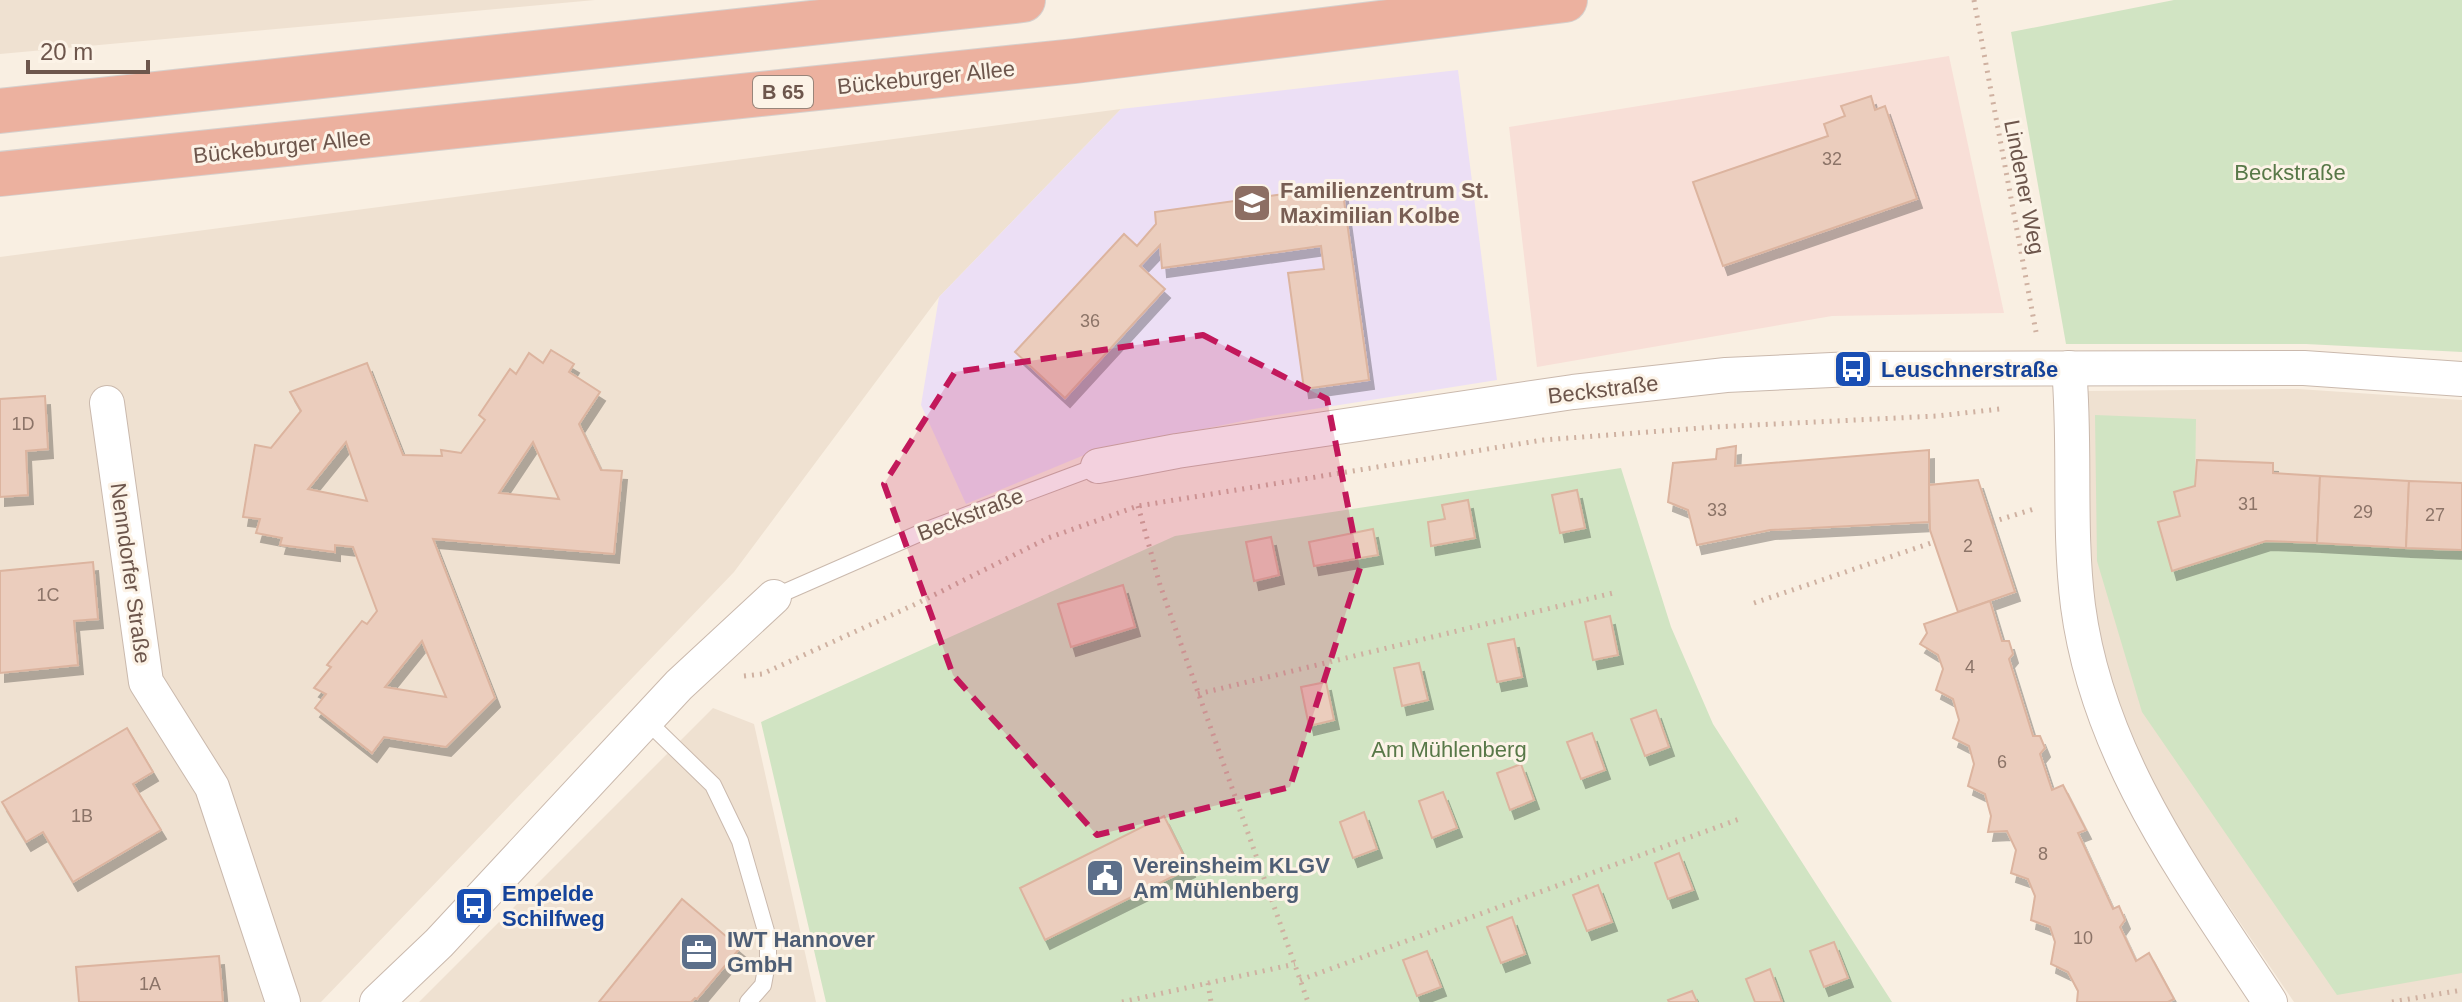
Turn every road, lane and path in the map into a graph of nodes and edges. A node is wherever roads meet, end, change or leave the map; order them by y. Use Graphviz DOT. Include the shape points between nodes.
graph roads {
  1 [pos="1023,0"];
  2 [pos="1565,0"];
  3 [pos="1974,0"];
  4 [pos="0,111"];
  5 [pos="0,174"];
  6 [pos="2069,368"];
  7 [pos="2462,379"];
  8 [pos="107,403"];
  9 [pos="2072,409"];
  10 [pos="1098,466"];
  11 [pos="1138,506"];
  12 [pos="1934,542"];
  13 [pos="1613,593"];
  14 [pos="774,597"];
  15 [pos="1754,603"];
  16 [pos="679,685"];
  17 [pos="1198,694"];
  18 [pos="646,720"];
  19 [pos="1742,818"];
  20 [pos="1295,964"];
  21 [pos="1300,980"];
  22 [pos="1207,983"];
  23 [pos="2462,990"];
  24 [pos="283,1002"];
  25 [pos="377,1002"];
  26 [pos="748,1002"];
  27 [pos="1122,1002"];
  28 [pos="1211,1002"];
  29 [pos="1308,1002"];
  30 [pos="2270,1002"];
  31 [pos="2392,1002"];
  1 -- 4 [label="highway"];
  2 -- 5 [label="highway, Bückeburger Allee / B 65" via="1060,62"];
  3 -- 6 [label="path, Lindener Weg" via="2036,333"];
  6 -- 7 [label="street, Beckstraße" via="2304,368"];
  6 -- 9 [label="street"];
  6 -- 10 [label="street, Beckstraße" via="1726,375 1542,397"];
  8 -- 24 [label="street, Nenndorfer Straße" via="146,682 212,787"];
  9 -- 11 [label="path" via="2016,407 1543,440"];
  9 -- 30 [label="street" via="2078,607 2093,676 2117,746 2151,819"];
  10 -- 14 [label="lane, Beckstraße" via="939,525"];
  11 -- 16 [label="path" via="1048,538 762,674"];
  11 -- 17 [label="path"];
  12 -- 15 [label="path"];
  13 -- 17 [label="path"];
  14 -- 16 [label="street"];
  16 -- 18 [label="street"];
  17 -- 20 [label="path"];
  18 -- 25 [label="street" via="439,943"];
  18 -- 26 [label="lane" via="713,785 740,841 768,938 763,985"];
  19 -- 21 [label="path"];
  20 -- 21 [label="path"];
  20 -- 22 [label="path"];
  21 -- 29 [label="path"];
  22 -- 27 [label="path"];
  22 -- 28 [label="path"];
  23 -- 31 [label="path"];
}
